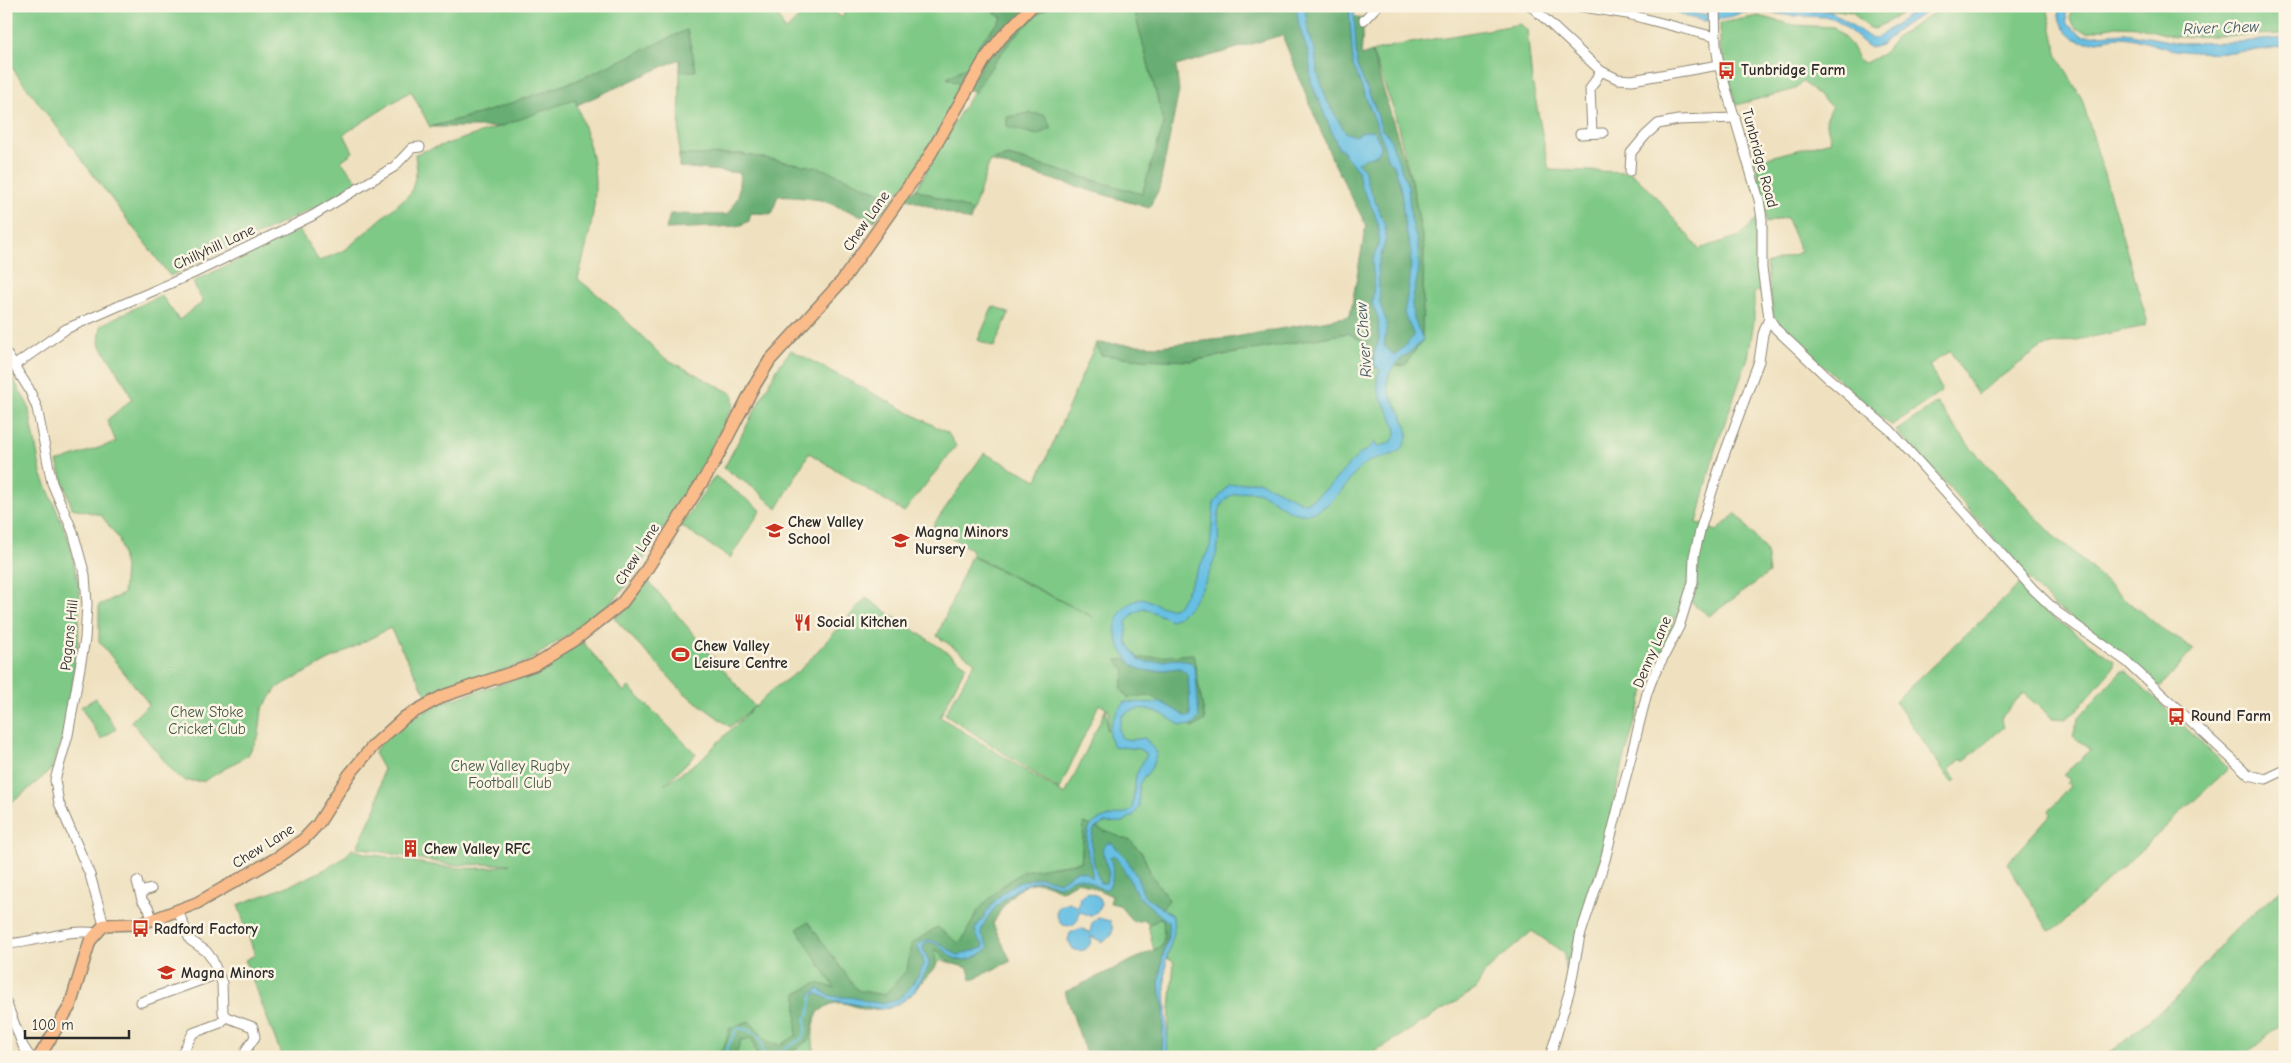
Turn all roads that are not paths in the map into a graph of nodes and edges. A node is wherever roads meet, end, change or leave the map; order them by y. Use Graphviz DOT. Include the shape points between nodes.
graph roads {
  1 [pos="1032,6"];
  2 [pos="1377,6"];
  3 [pos="1531,6"];
  4 [pos="1577,6"];
  5 [pos="1715,6"];
  6 [pos="1364,20"];
  7 [pos="1715,37"];
  8 [pos="1720,66"];
  9 [pos="1601,71"];
  10 [pos="1735,118"];
  11 [pos="1603,132"];
  12 [pos="1592,133"];
  13 [pos="1580,134"];
  14 [pos="420,146"];
  15 [pos="1630,171"];
  16 [pos="1770,318"];
  17 [pos="6,353"];
  18 [pos="15,366"];
  19 [pos="2285,770"];
  20 [pos="137,881"];
  21 [pos="150,889"];
  22 [pos="140,892"];
  23 [pos="178,911"];
  24 [pos="152,920"];
  25 [pos="100,929"];
  26 [pos="6,944"];
  27 [pos="218,974"];
  28 [pos="6,1002"];
  29 [pos="142,1002"];
  30 [pos="226,1017"];
  31 [pos="30,1057"];
  32 [pos="39,1057"];
  33 [pos="180,1057"];
  34 [pos="246,1057"];
  35 [pos="1550,1057"];
  1 -- 23 [label="main road, Chew Lane" via="985,59 927,160 841,282 770,360 713,465 625,600 575,640 534,666 443,696 405,717 373,746 304,839 215,895"];
  2 -- 6 [label="street"];
  3 -- 9 [label="street"];
  4 -- 7 [label="street" via="1627,14"];
  5 -- 7 [label="street, Tunbridge Road"];
  7 -- 8 [label="street, Tunbridge Road"];
  8 -- 9 [label="street" via="1632,80 1618,79"];
  8 -- 10 [label="street, Tunbridge Road"];
  9 -- 12 [label="street" via="1590,89"];
  10 -- 15 [label="street" via="1658,124 1631,153"];
  10 -- 16 [label="street, Tunbridge Road" via="1759,200 1762,268"];
  11 -- 12 [label="street"];
  12 -- 13 [label="street"];
  14 -- 18 [label="street, Chillyhill Lane" via="412,148 394,167 312,216 192,274 66,329"];
  16 -- 19 [label="street" via="1783,336 1890,430 2057,612 2126,661 2249,775 2266,779"];
  16 -- 35 [label="street, Denny Lane" via="1763,334 1759,361 1701,527 1688,598 1648,693"];
  17 -- 18 [label="street, Pagans Hill"];
  18 -- 25 [label="street, Pagans Hill" via="38,408 52,483 73,532 85,575 85,639 68,735 55,780 59,803 90,875"];
  20 -- 22 [label="street"];
  21 -- 22 [label="street"];
  22 -- 24 [label="street"];
  23 -- 24 [label="main road, Chew Lane"];
  23 -- 27 [label="street" via="190,940 206,951"];
  24 -- 25 [label="main road, Chew Lane"];
  25 -- 26 [label="street"];
  25 -- 32 [label="main road" via="87,948 70,1006"];
  27 -- 29 [label="street"];
  27 -- 30 [label="street"];
  28 -- 31 [label="street" via="22,1046"];
  30 -- 33 [label="street" via="220,1023 193,1033"];
  30 -- 34 [label="street" via="253,1027 255,1037 246,1050"];
}
